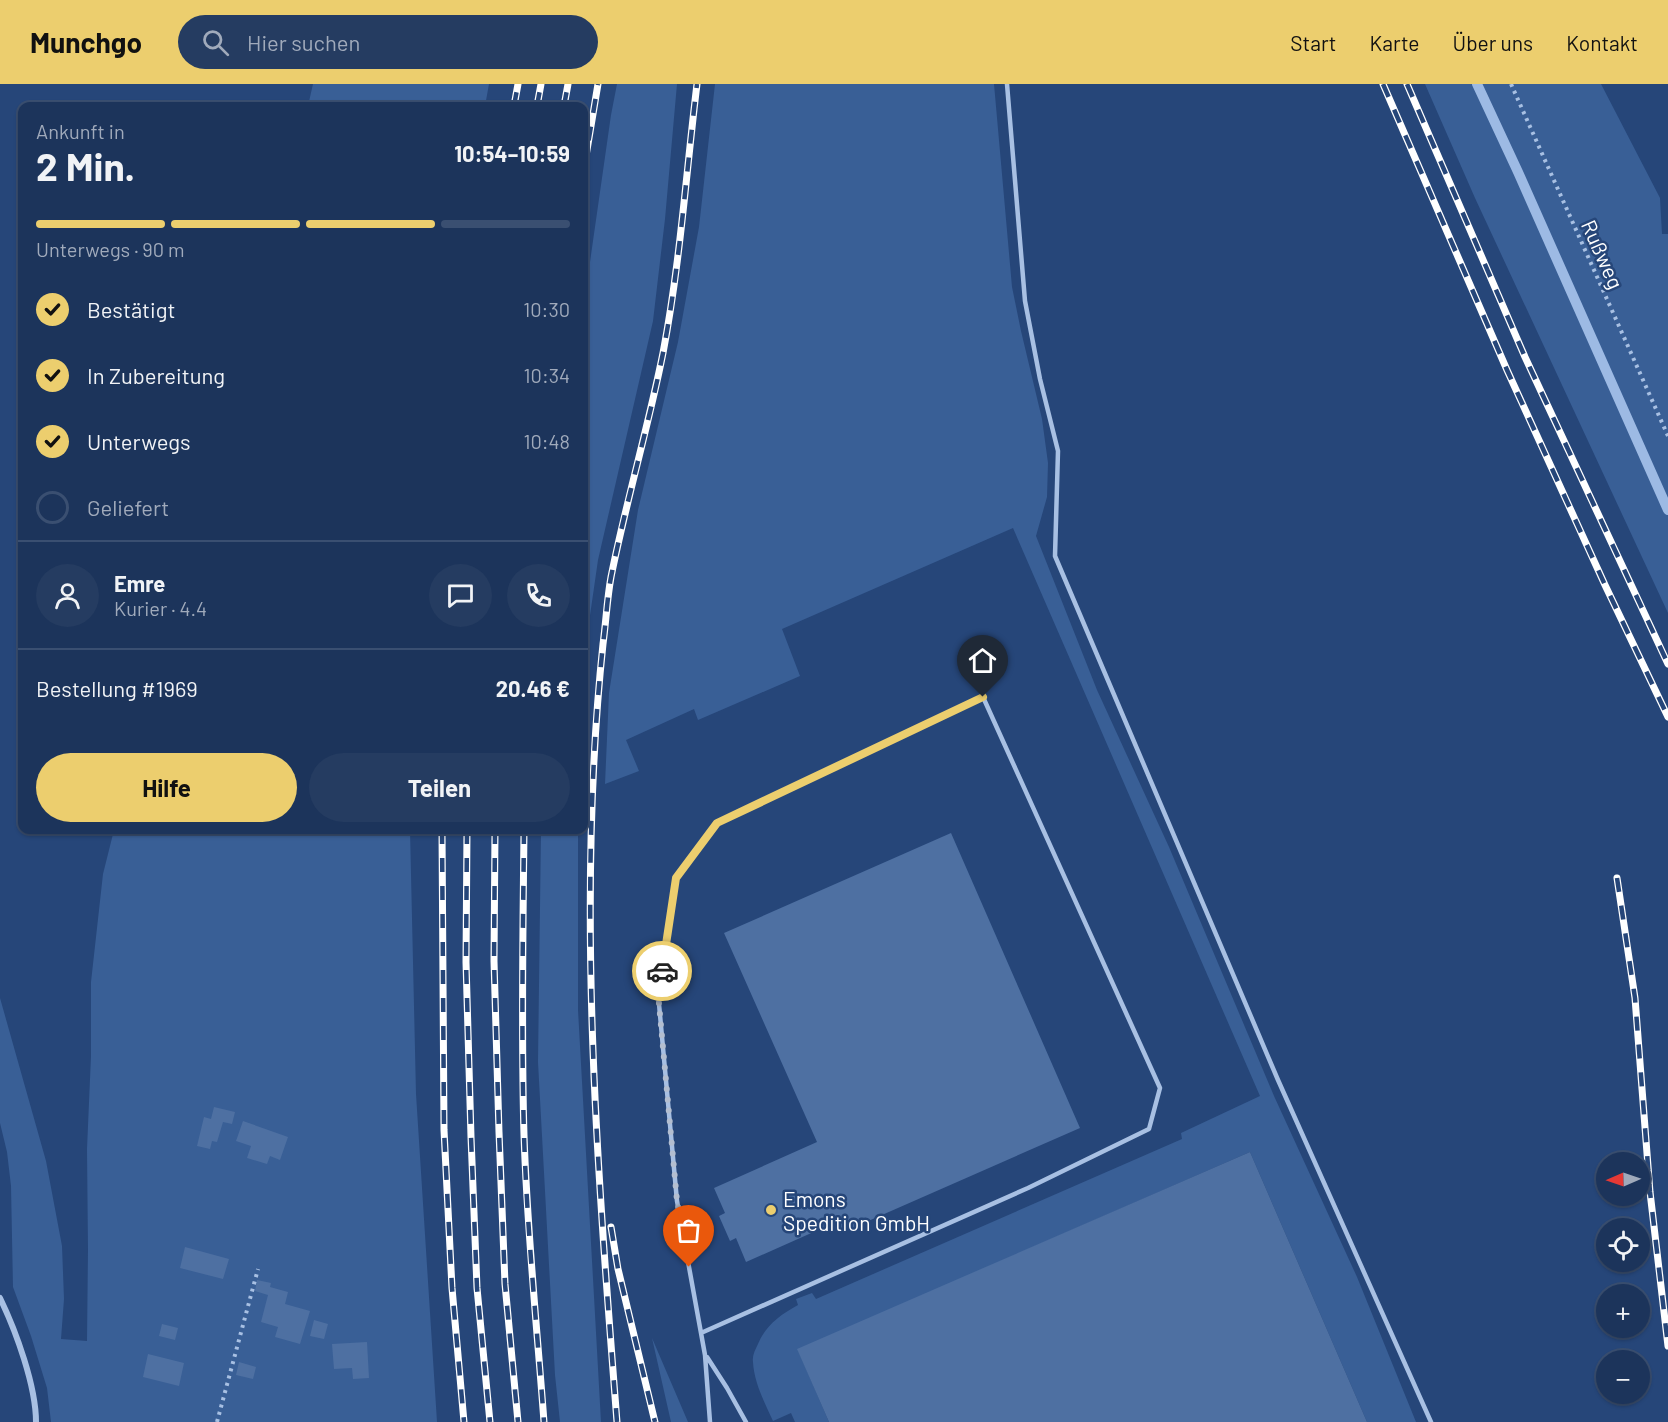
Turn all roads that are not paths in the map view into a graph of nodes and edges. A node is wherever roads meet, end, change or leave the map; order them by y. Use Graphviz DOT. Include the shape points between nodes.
graph roads {
  1 [pos="1007,84"];
  2 [pos="0,1298"];
  3 [pos="701,1333"];
  4 [pos="705,1355"];
  5 [pos="36,1422"];
  6 [pos="710,1422"];
  7 [pos="746,1422"];
  8 [pos="1431,1422"];
  1 -- 8 [label="lane" via="1024,301 1058,451 1056,556 1278,1080"];
  2 -- 5 [label="street" via="32,1388"];
  3 -- 3 [label="lane" via="1028,1188 1149,1129 1160,1088 983,697 717,823 676,878 658,993 677,1201"];
  3 -- 4 [label="lane"];
  4 -- 6 [label="lane"];
  4 -- 7 [label="lane"];
}
